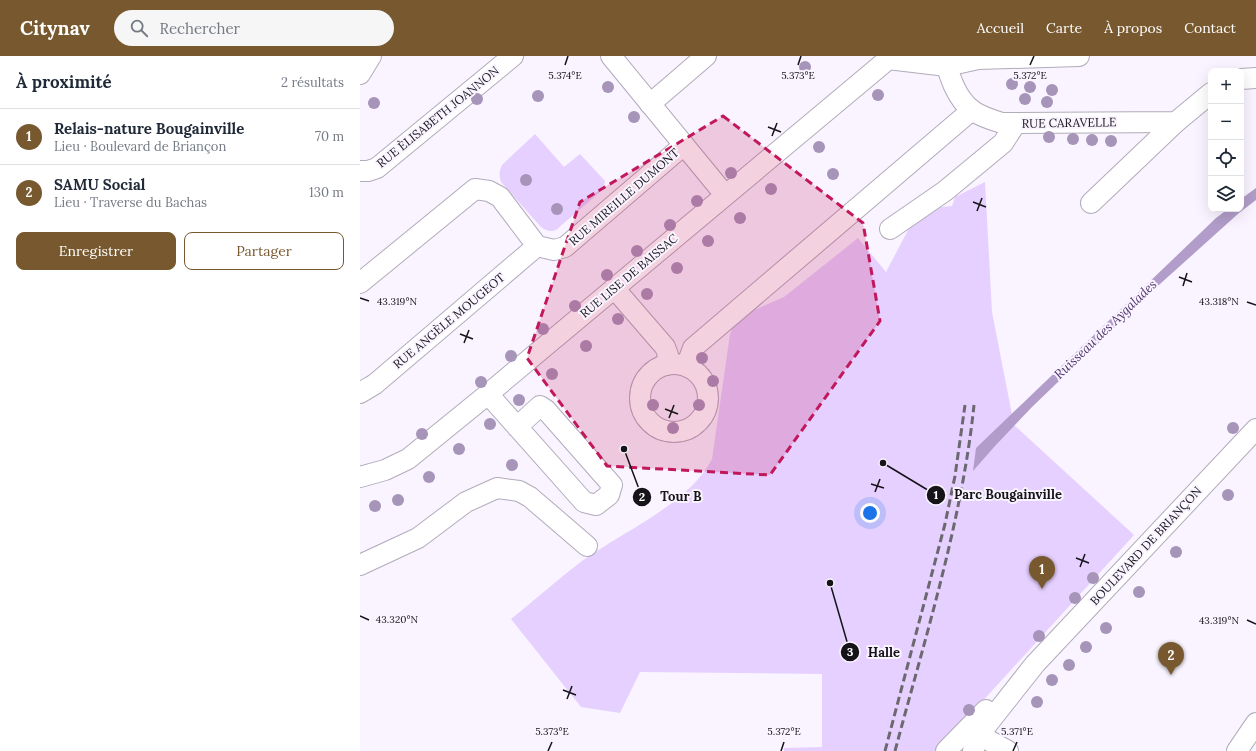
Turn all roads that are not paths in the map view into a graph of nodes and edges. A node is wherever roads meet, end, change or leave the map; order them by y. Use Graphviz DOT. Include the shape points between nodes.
graph roads {
  1 [pos="371,56"];
  2 [pos="513,56"];
  3 [pos="610,56"];
  4 [pos="706,56"];
  5 [pos="1079,56"];
  6 [pos="890,58"];
  7 [pos="946,61"];
  8 [pos="360,74"];
  9 [pos="1256,78"];
  10 [pos="1244,79"];
  11 [pos="1208,95"];
  12 [pos="650,104"];
  13 [pos="972,110"];
  14 [pos="1176,122"];
  15 [pos="1016,123"];
  16 [pos="684,145"];
  17 [pos="360,171"];
  18 [pos="725,195"];
  19 [pos="1091,203"];
  20 [pos="890,230"];
  21 [pos="537,246"];
  22 [pos="360,283"];
  23 [pos="614,288"];
  24 [pos="666,365"];
  25 [pos="688,367"];
  26 [pos="360,393"];
  27 [pos="488,394"];
  28 [pos="517,427"];
  29 [pos="1256,429"];
  30 [pos="360,477"];
  31 [pos="587,546"];
  32 [pos="360,565"];
  33 [pos="1035,664"];
  34 [pos="1256,723"];
  35 [pos="976,743"];
  36 [pos="946,751"];
  37 [pos="1008,751"];
  38 [pos="1237,751"];
  1 -- 8 [label="street"];
  2 -- 17 [label="street, RUE ÈLISABETH JOANNON" via="377,168"];
  3 -- 12 [label="street"];
  4 -- 12 [label="street"];
  5 -- 7 [label="street, RUE LISE DE BAISSAC"];
  6 -- 7 [label="street, RUE LISE DE BAISSAC"];
  6 -- 18 [label="street, RUE LISE DE BAISSAC"];
  7 -- 13 [label="street, RUE CARAVELLE" via="957,94"];
  9 -- 10 [label="street"];
  11 -- 14 [label="street"];
  12 -- 16 [label="street"];
  13 -- 15 [label="street, RUE CARAVELLE" via="1002,123"];
  13 -- 25 [label="street" via="693,348"];
  14 -- 15 [label="street, RUE CARAVELLE"];
  14 -- 19 [label="street"];
  15 -- 20 [label="street" via="1003,143 945,191"];
  16 -- 18 [label="street"];
  16 -- 21 [label="street, RUE MIREILLE DUMONT" via="565,247 554,250"];
  18 -- 23 [label="street, RUE LISE DE BAISSAC"];
  21 -- 22 [label="street" via="500,197 489,191 475,189"];
  21 -- 26 [label="street, RUE ANGÈLE MOUGEOT" via="375,384"];
  23 -- 24 [label="street" via="665,347 668,355"];
  23 -- 27 [label="street, RUE LISE DE BAISSAC"];
  24 -- 25 [label="street" via="678,364"];
  24 -- 25 [label="street" via="647,377 640,398 647,419 665,431 688,430 704,415 708,404 704,382 698,373"];
  27 -- 28 [label="street"];
  27 -- 30 [label="street, RUE LISE DE BAISSAC" via="408,459 385,470"];
  28 -- 28 [label="street" via="584,502 596,505 609,495 612,485 546,410 540,406"];
  29 -- 33 [label="street, BOULEVARD DE BRIANÇON"];
  31 -- 32 [label="street" via="530,497 519,491 497,488 466,502 418,538"];
  33 -- 35 [label="street, BOULEVARD DE BRIANÇON"];
  33 -- 36 [label="street, BOULEVARD DE BRIANÇON"];
  34 -- 38 [label="street"];
  35 -- 37 [label="street"];
}
